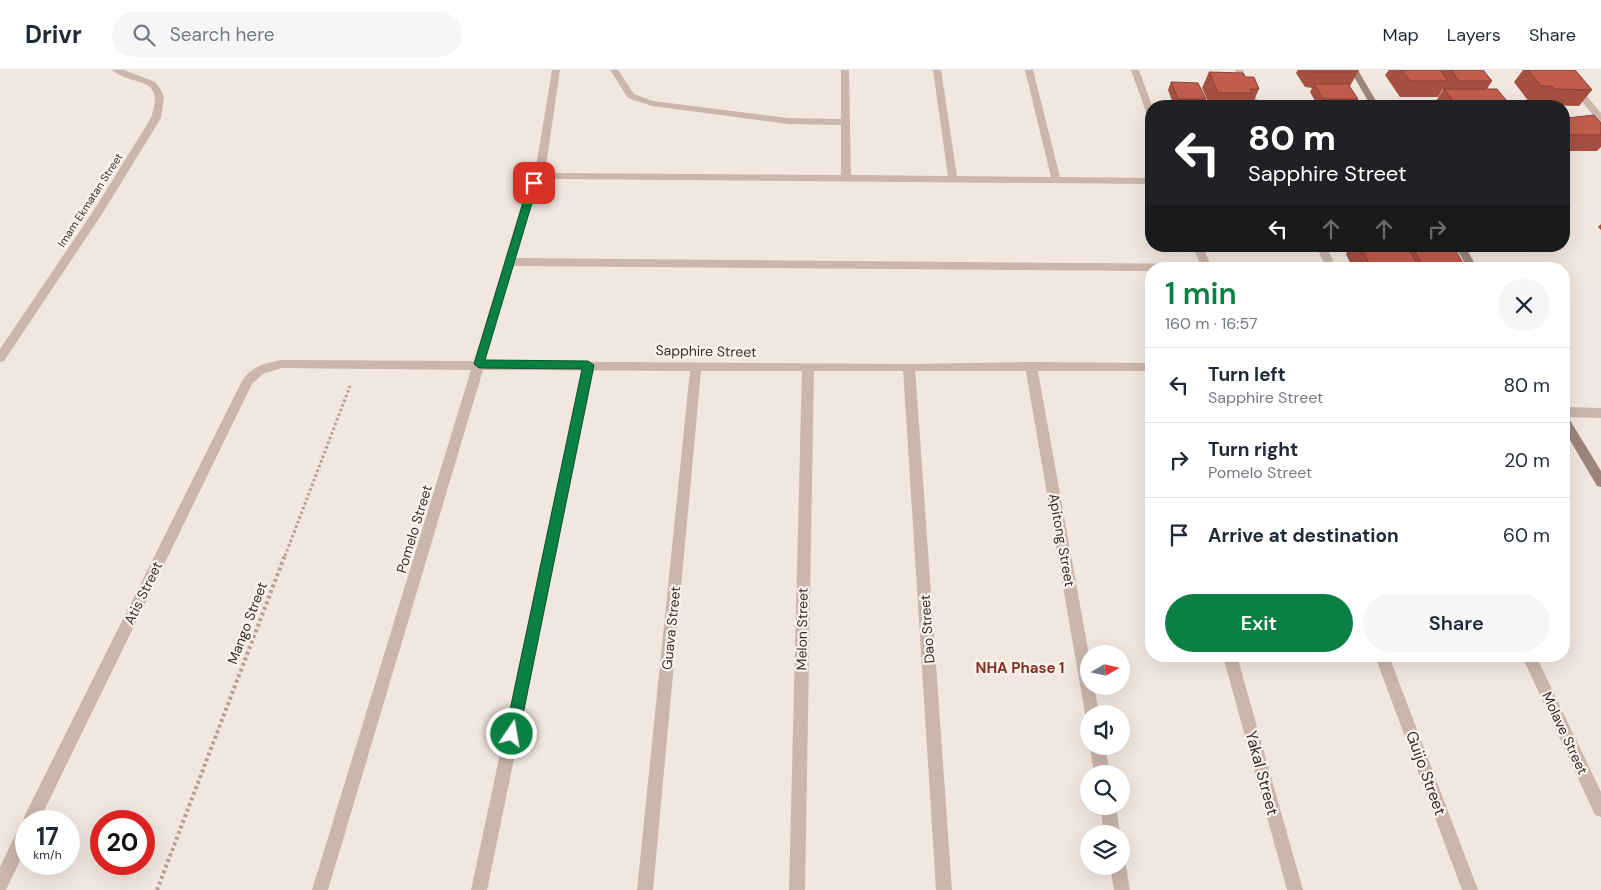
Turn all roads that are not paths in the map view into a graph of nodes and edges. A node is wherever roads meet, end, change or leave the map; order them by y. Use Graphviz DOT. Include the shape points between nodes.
graph roads {
  1 [pos="116,70"];
  2 [pos="556,70"];
  3 [pos="614,70"];
  4 [pos="845,70"];
  5 [pos="937,70"];
  6 [pos="1029,70"];
  7 [pos="1135,70"];
  8 [pos="1239,70"];
  9 [pos="1354,70"];
  10 [pos="1560,70"];
  11 [pos="1146,100"];
  12 [pos="1253,100"];
  13 [pos="1372,100"];
  14 [pos="1601,119"];
  15 [pos="845,122"];
  16 [pos="846,178"];
  17 [pos="539,179"];
  18 [pos="953,179"];
  19 [pos="1056,179"];
  20 [pos="1145,181"];
  21 [pos="509,262"];
  22 [pos="1145,267"];
  23 [pos="0,358"];
  24 [pos="479,364"];
  25 [pos="588,365"];
  26 [pos="696,366"];
  27 [pos="1032,366"];
  28 [pos="808,368"];
  29 [pos="909,368"];
  30 [pos="261,369"];
  31 [pos="1145,369"];
  32 [pos="1570,412"];
  33 [pos="1601,413"];
  34 [pos="1570,430"];
  35 [pos="1601,482"];
  36 [pos="1232,662"];
  37 [pos="1384,662"];
  38 [pos="1532,662"];
  39 [pos="1090,705"];
  40 [pos="1601,809"];
  41 [pos="36,810"];
  42 [pos="15,853"];
  43 [pos="1120,875"];
  44 [pos="0,884"];
  45 [pos="320,890"];
  46 [pos="479,890"];
  47 [pos="645,890"];
  48 [pos="797,890"];
  49 [pos="944,890"];
  50 [pos="1122,890"];
  51 [pos="1294,890"];
  52 [pos="1470,890"];
  1 -- 23 [label="street, Imam Ekmatan Street" via="156,88 161,95 156,118 98,212"];
  2 -- 17 [label="street, Pomelo Street"];
  3 -- 15 [label="street" via="631,96 645,102 788,121"];
  4 -- 15 [label="street"];
  5 -- 18 [label="street"];
  6 -- 19 [label="street"];
  7 -- 11 [label="street"];
  8 -- 12 [label="street"];
  9 -- 13 [label="street"];
  10 -- 14 [label="street"];
  15 -- 16 [label="street"];
  16 -- 17 [label="street" via="556,176"];
  16 -- 18 [label="street"];
  17 -- 21 [label="street, Pomelo Street" via="531,188"];
  18 -- 19 [label="street"];
  19 -- 20 [label="street"];
  21 -- 22 [label="street"];
  21 -- 24 [label="street, Pomelo Street"];
  24 -- 25 [label="street, Sapphire Street"];
  24 -- 30 [label="street, Sapphire Street" via="282,364"];
  24 -- 45 [label="street, Pomelo Street"];
  25 -- 26 [label="street, Sapphire Street"];
  25 -- 46 [label="street"];
  26 -- 28 [label="street, Sapphire Street"];
  26 -- 47 [label="street, Guava Street"];
  27 -- 29 [label="street, Sapphire Street"];
  27 -- 31 [label="street, Sapphire Street"];
  27 -- 39 [label="street, Apitong Street"];
  28 -- 29 [label="street, Sapphire Street"];
  28 -- 48 [label="street, Melon Street"];
  29 -- 49 [label="street, Dao Street"];
  30 -- 41 [label="street, Atis Street" via="248,381"];
  32 -- 33 [label="street"];
  34 -- 35 [label="street"];
  36 -- 51 [label="street, Yakal Street"];
  37 -- 52 [label="street, Guijo Street"];
  38 -- 40 [label="street, Molave Street"];
  42 -- 44 [label="street"];
  43 -- 50 [label="street"];
}
